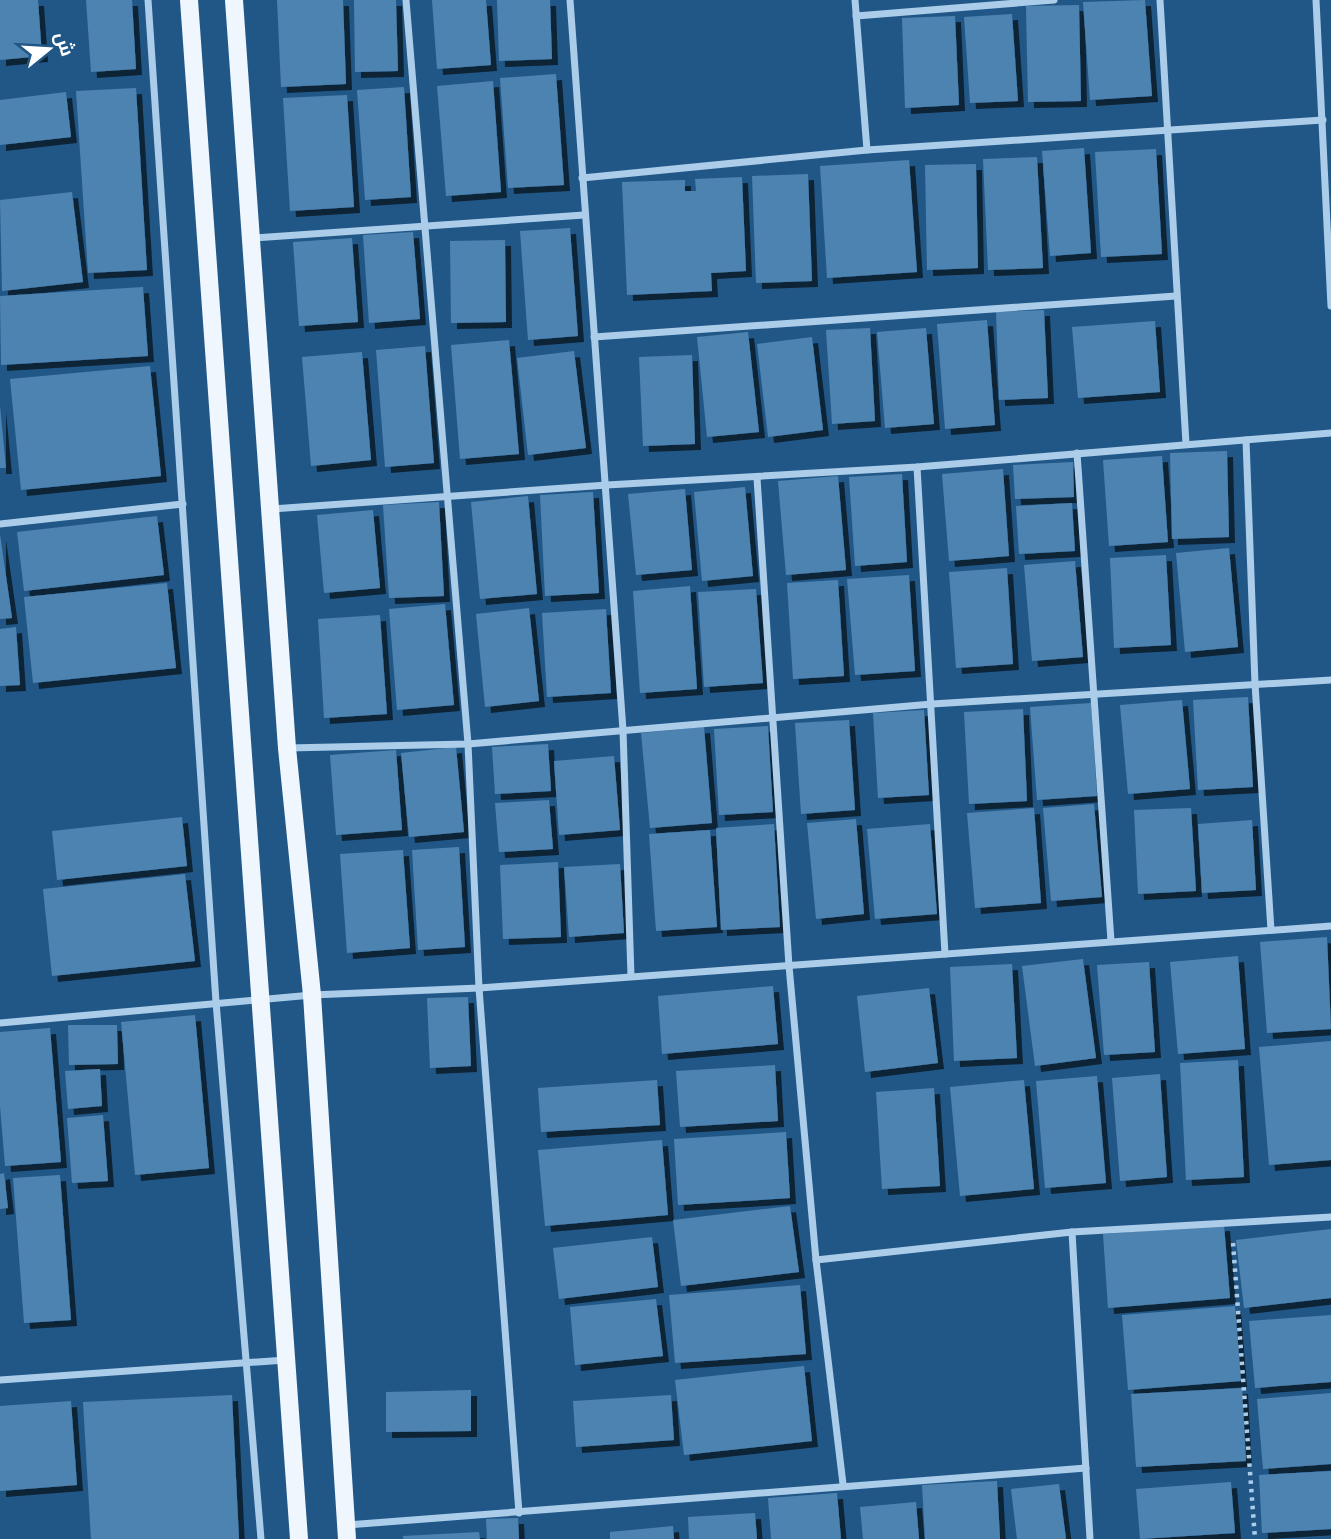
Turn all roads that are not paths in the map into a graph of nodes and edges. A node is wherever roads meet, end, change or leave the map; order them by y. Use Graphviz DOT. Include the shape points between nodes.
graph roads {
  1 [pos="148,0"];
  2 [pos="189,0"];
  3 [pos="234,0"];
  4 [pos="406,0"];
  5 [pos="570,0"];
  6 [pos="855,0"];
  7 [pos="1054,0"];
  8 [pos="1160,0"];
  9 [pos="1316,0"];
  10 [pos="856,16"];
  11 [pos="1323,120"];
  12 [pos="1169,130"];
  13 [pos="866,150"];
  14 [pos="582,178"];
  15 [pos="584,215"];
  16 [pos="425,225"];
  17 [pos="252,238"];
  18 [pos="1176,296"];
  19 [pos="1331,306"];
  20 [pos="594,337"];
  21 [pos="1331,433"];
  22 [pos="1246,440"];
  23 [pos="1186,444"];
  24 [pos="1077,453"];
  25 [pos="917,467"];
  26 [pos="757,478"];
  27 [pos="607,485"];
  28 [pos="449,498"];
  29 [pos="183,504"];
  30 [pos="272,509"];
  31 [pos="0,524"];
  32 [pos="1331,680"];
  33 [pos="1255,684"];
  34 [pos="1096,692"];
  35 [pos="932,704"];
  36 [pos="772,717"];
  37 [pos="623,730"];
  38 [pos="468,744"];
  39 [pos="287,748"];
  40 [pos="1331,926"];
  41 [pos="1271,930"];
  42 [pos="1111,941"];
  43 [pos="945,954"];
  44 [pos="789,965"];
  45 [pos="631,976"];
  46 [pos="479,988"];
  47 [pos="312,995"];
  48 [pos="262,999"];
  49 [pos="216,1002"];
  50 [pos="0,1023"];
  51 [pos="1331,1217"];
  52 [pos="1072,1232"];
  53 [pos="816,1260"];
  54 [pos="287,1360"];
  55 [pos="248,1362"];
  56 [pos="0,1380"];
  57 [pos="1086,1468"];
  58 [pos="843,1485"];
  59 [pos="519,1513"];
  60 [pos="347,1532"];
  61 [pos="261,1539"];
  62 [pos="299,1539"];
  63 [pos="1090,1539"];
  1 -- 29 [label="street"];
  2 -- 48 [label="main road"];
  3 -- 17 [label="main road"];
  4 -- 16 [label="street"];
  5 -- 14 [label="street"];
  6 -- 10 [label="street"];
  7 -- 10 [label="street"];
  8 -- 12 [label="street"];
  9 -- 11 [label="street"];
  10 -- 13 [label="street"];
  11 -- 12 [label="street"];
  11 -- 19 [label="street"];
  12 -- 13 [label="street"];
  12 -- 18 [label="street"];
  13 -- 14 [label="street"];
  14 -- 15 [label="street"];
  15 -- 16 [label="street"];
  15 -- 20 [label="street"];
  16 -- 17 [label="street"];
  16 -- 28 [label="street"];
  17 -- 30 [label="main road"];
  18 -- 20 [label="street"];
  18 -- 23 [label="street"];
  20 -- 27 [label="street"];
  21 -- 22 [label="street"];
  22 -- 23 [label="street"];
  22 -- 33 [label="street"];
  23 -- 24 [label="street"];
  24 -- 25 [label="street"];
  24 -- 34 [label="street"];
  25 -- 26 [label="street"];
  25 -- 35 [label="street"];
  26 -- 27 [label="street"];
  26 -- 36 [label="street"];
  27 -- 28 [label="street"];
  27 -- 37 [label="street"];
  28 -- 30 [label="street"];
  28 -- 38 [label="street"];
  29 -- 31 [label="street"];
  29 -- 49 [label="street"];
  30 -- 39 [label="main road"];
  32 -- 33 [label="street"];
  33 -- 34 [label="street"];
  33 -- 41 [label="street"];
  34 -- 35 [label="street"];
  34 -- 42 [label="street"];
  35 -- 36 [label="street"];
  35 -- 43 [label="street"];
  36 -- 37 [label="street"];
  36 -- 44 [label="street"];
  37 -- 38 [label="street"];
  37 -- 45 [label="street"];
  38 -- 39 [label="street"];
  38 -- 46 [label="street"];
  39 -- 47 [label="main road"];
  40 -- 41 [label="street"];
  41 -- 42 [label="street"];
  42 -- 43 [label="street"];
  43 -- 44 [label="street"];
  44 -- 45 [label="street"];
  44 -- 53 [label="street"];
  45 -- 46 [label="street"];
  46 -- 47 [label="street"];
  46 -- 59 [label="street"];
  47 -- 48 [label="street"];
  47 -- 60 [label="main road"];
  48 -- 49 [label="street"];
  48 -- 54 [label="main road"];
  49 -- 50 [label="street"];
  49 -- 55 [label="street"];
  51 -- 52 [label="street"];
  52 -- 53 [label="street"];
  52 -- 57 [label="street"];
  53 -- 58 [label="street"];
  54 -- 55 [label="street"];
  54 -- 62 [label="main road"];
  55 -- 56 [label="street"];
  55 -- 61 [label="street"];
  57 -- 58 [label="street"];
  57 -- 63 [label="street"];
  58 -- 59 [label="street"];
  59 -- 60 [label="street"];
}
